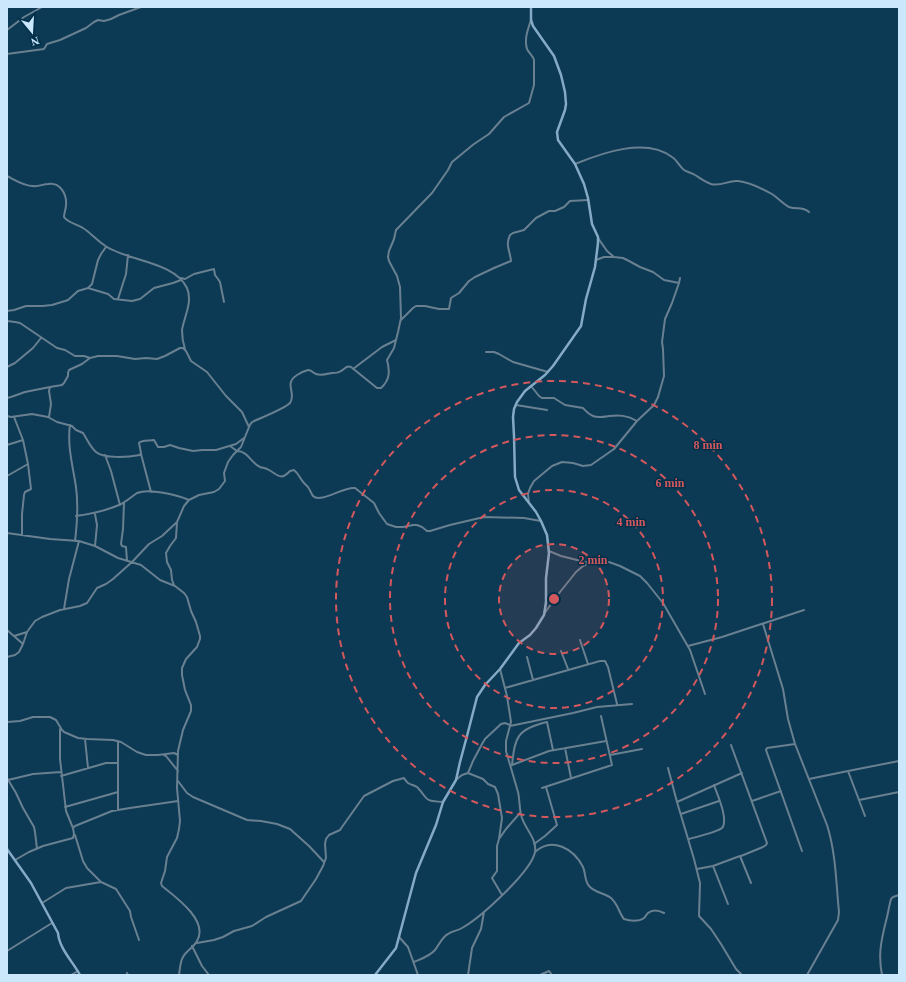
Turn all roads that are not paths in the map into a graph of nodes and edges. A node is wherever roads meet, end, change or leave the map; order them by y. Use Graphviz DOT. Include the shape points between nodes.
graph roads {
  1 [pos="42,7"];
  2 [pos="141,7"];
  3 [pos="531,7"];
  4 [pos="531,20"];
  5 [pos="7,30"];
  6 [pos="7,54"];
  7 [pos="575,164"];
  8 [pos="7,176"];
  9 [pos="588,200"];
  10 [pos="809,212"];
  11 [pos="598,238"];
  12 [pos="106,247"];
  13 [pos="128,255"];
  14 [pos="614,257"];
  15 [pos="596,260"];
  16 [pos="680,278"];
  17 [pos="181,279"];
  18 [pos="679,283"];
  19 [pos="88,288"];
  20 [pos="117,299"];
  21 [pos="224,302"];
  22 [pos="7,311"];
  23 [pos="7,321"];
  24 [pos="400,321"];
  25 [pos="41,338"];
  26 [pos="396,340"];
  27 [pos="185,349"];
  28 [pos="486,352"];
  29 [pos="90,358"];
  30 [pos="7,367"];
  31 [pos="353,369"];
  32 [pos="548,372"];
  33 [pos="7,373"];
  34 [pos="7,376"];
  35 [pos="531,386"];
  36 [pos="50,387"];
  37 [pos="7,398"];
  38 [pos="516,404"];
  39 [pos="546,410"];
  40 [pos="7,416"];
  41 [pos="14,417"];
  42 [pos="49,417"];
  43 [pos="247,420"];
  44 [pos="637,421"];
  45 [pos="251,423"];
  46 [pos="70,425"];
  47 [pos="249,427"];
  48 [pos="244,438"];
  49 [pos="23,440"];
  50 [pos="7,445"];
  51 [pos="229,446"];
  52 [pos="236,451"];
  53 [pos="140,454"];
  54 [pos="105,455"];
  55 [pos="28,464"];
  56 [pos="7,476"];
  57 [pos="151,492"];
  58 [pos="190,500"];
  59 [pos="124,502"];
  60 [pos="529,504"];
  61 [pos="120,505"];
  62 [pos="95,513"];
  63 [pos="76,516"];
  64 [pos="541,521"];
  65 [pos="177,522"];
  66 [pos="7,533"];
  67 [pos="22,535"];
  68 [pos="75,540"];
  69 [pos="79,541"];
  70 [pos="95,546"];
  71 [pos="549,551"];
  72 [pos="127,561"];
  73 [pos="132,562"];
  74 [pos="589,563"];
  75 [pos="175,586"];
  76 [pos="64,609"];
  77 [pos="804,610"];
  78 [pos="544,615"];
  79 [pos="763,624"];
  80 [pos="7,630"];
  81 [pos="27,632"];
  82 [pos="14,636"];
  83 [pos="580,640"];
  84 [pos="23,644"];
  85 [pos="688,646"];
  86 [pos="561,651"];
  87 [pos="7,657"];
  88 [pos="527,657"];
  89 [pos="588,664"];
  90 [pos="500,669"];
  91 [pos="568,669"];
  92 [pos="534,680"];
  93 [pos="505,688"];
  94 [pos="705,694"];
  95 [pos="617,704"];
  96 [pos="632,704"];
  97 [pos="601,716"];
  98 [pos="546,718"];
  99 [pos="7,722"];
  100 [pos="547,722"];
  101 [pos="510,726"];
  102 [pos="60,728"];
  103 [pos="85,739"];
  104 [pos="118,741"];
  105 [pos="606,741"];
  106 [pos="795,744"];
  107 [pos="731,745"];
  108 [pos="565,748"];
  109 [pos="642,749"];
  110 [pos="553,750"];
  111 [pos="178,751"];
  112 [pos="175,753"];
  113 [pos="162,754"];
  114 [pos="178,755"];
  115 [pos="610,755"];
  116 [pos="899,761"];
  117 [pos="118,763"];
  118 [pos="61,767"];
  119 [pos="88,768"];
  120 [pos="668,768"];
  121 [pos="848,770"];
  122 [pos="178,771"];
  123 [pos="56,772"];
  124 [pos="61,772"];
  125 [pos="468,773"];
  126 [pos="742,773"];
  127 [pos="62,776"];
  128 [pos="571,778"];
  129 [pos="8,779"];
  130 [pos="457,779"];
  131 [pos="809,779"];
  132 [pos="178,780"];
  133 [pos="714,785"];
  134 [pos="546,787"];
  135 [pos="542,788"];
  136 [pos="781,791"];
  137 [pos="118,792"];
  138 [pos="899,792"];
  139 [pos="860,800"];
  140 [pos="179,801"];
  141 [pos="719,801"];
  142 [pos="752,801"];
  143 [pos="443,802"];
  144 [pos="677,802"];
  145 [pos="65,807"];
  146 [pos="118,810"];
  147 [pos="520,813"];
  148 [pos="681,814"];
  149 [pos="865,816"];
  150 [pos="73,828"];
  151 [pos="74,834"];
  152 [pos="499,838"];
  153 [pos="689,840"];
  154 [pos="534,844"];
  155 [pos="7,848"];
  156 [pos="36,849"];
  157 [pos="802,851"];
  158 [pos="534,853"];
  159 [pos="741,856"];
  160 [pos="15,860"];
  161 [pos="324,862"];
  162 [pos="713,866"];
  163 [pos="697,869"];
  164 [pos="101,882"];
  165 [pos="752,883"];
  166 [pos="899,895"];
  167 [pos="502,896"];
  168 [pos="42,903"];
  169 [pos="728,904"];
  170 [pos="484,912"];
  171 [pos="664,913"];
  172 [pos="52,922"];
  173 [pos="199,938"];
  174 [pos="399,938"];
  175 [pos="139,940"];
  176 [pos="202,941"];
  177 [pos="197,943"];
  178 [pos="192,946"];
  179 [pos="7,951"];
  180 [pos="414,962"];
  181 [pos="78,971"];
  182 [pos="71,975"];
  183 [pos="80,975"];
  184 [pos="179,975"];
  185 [pos="209,975"];
  186 [pos="375,975"];
  187 [pos="418,975"];
  188 [pos="468,975"];
  189 [pos="540,975"];
  190 [pos="552,975"];
  191 [pos="742,975"];
  192 [pos="807,975"];
  193 [pos="882,975"];
  1 -- 5 [label="street"];
  2 -- 6 [label="street" via="111,19 98,20 86,28 48,44 44,49"];
  3 -- 4 [label="street"];
  4 -- 7 [label="street" via="554,56 561,75 566,104 557,138"];
  4 -- 24 [label="street" via="526,41 534,60 534,82 528,103 504,117 489,134 452,162 432,193 396,230 388,257 400,287"];
  7 -- 9 [label="street"];
  7 -- 10 [label="street" via="623,149 656,149 674,158 685,170 710,184 742,182 772,195 789,206 803,208"];
  8 -- 12 [label="street" via="28,186 52,184 61,188 66,201 65,219 83,228"];
  9 -- 11 [label="street" via="592,224"];
  9 -- 24 [label="street" via="570,201 565,206 536,218 524,230 510,235 507,244 511,260 475,276 451,298 449,310 416,306"];
  11 -- 14 [label="street"];
  11 -- 15 [label="street"];
  12 -- 13 [label="street"];
  12 -- 19 [label="street" via="98,260 92,284"];
  13 -- 17 [label="street" via="160,266"];
  13 -- 20 [label="street" via="126,274"];
  14 -- 15 [label="street"];
  14 -- 18 [label="street" via="653,272 664,280"];
  15 -- 32 [label="street" via="581,326"];
  16 -- 18 [label="street"];
  17 -- 20 [label="street" via="154,288 140,299"];
  17 -- 21 [label="street" via="214,269"];
  17 -- 27 [label="street" via="189,296 182,329"];
  18 -- 44 [label="street" via="664,330 664,376 660,392 654,405"];
  19 -- 20 [label="street"];
  19 -- 22 [label="street" via="78,291 68,300 52,305 26,306"];
  23 -- 25 [label="street" via="20,323"];
  24 -- 26 [label="street"];
  25 -- 29 [label="street" via="73,356"];
  25 -- 30 [label="street" via="34,348"];
  26 -- 31 [label="street" via="382,347"];
  26 -- 31 [label="street" via="387,360 387,380 381,388 377,388"];
  27 -- 29 [label="street" via="180,348 157,359 117,356"];
  27 -- 43 [label="street" via="192,361 209,374"];
  28 -- 32 [label="street" via="499,354 514,362"];
  29 -- 36 [label="street" via="69,370 68,378 63,384"];
  31 -- 45 [label="street" via="348,366 339,372 321,375 311,370 300,373 292,378 290,383 292,397 288,404"];
  32 -- 35 [label="street"];
  33 -- 34 [label="street"];
  35 -- 38 [label="street"];
  35 -- 44 [label="street" via="542,398 554,398 565,405 583,408 592,416 626,415"];
  36 -- 37 [label="street"];
  36 -- 42 [label="street"];
  38 -- 39 [label="street"];
  38 -- 60 [label="street" via="513,417 515,477 519,490"];
  40 -- 41 [label="street"];
  41 -- 42 [label="street" via="32,414"];
  41 -- 49 [label="street"];
  42 -- 46 [label="street"];
  43 -- 45 [label="street"];
  43 -- 47 [label="street"];
  44 -- 60 [label="street" via="614,449 591,465 562,462 552,466 534,481 528,494"];
  45 -- 47 [label="street"];
  46 -- 54 [label="street" via="84,433 96,452"];
  46 -- 63 [label="street"];
  47 -- 48 [label="street"];
  48 -- 51 [label="street"];
  48 -- 52 [label="street" via="241,447"];
  49 -- 50 [label="street"];
  49 -- 55 [label="street"];
  51 -- 52 [label="street"];
  51 -- 53 [label="street" via="216,450 193,451 170,445 158,447 154,440 141,441"];
  52 -- 58 [label="street" via="224,473 225,481 221,487"];
  52 -- 64 [label="street" via="244,452 259,467 279,476 294,470 316,498 355,488 374,503 384,520 392,526 416,525 428,531 484,517"];
  53 -- 54 [label="street"];
  53 -- 57 [label="street"];
  54 -- 61 [label="street"];
  55 -- 56 [label="street"];
  55 -- 67 [label="street" via="31,490 24,495"];
  57 -- 58 [label="street" via="178,495"];
  57 -- 59 [label="street" via="138,493"];
  58 -- 65 [label="street" via="184,506"];
  59 -- 61 [label="street"];
  59 -- 72 [label="street" via="121,544 126,548"];
  60 -- 64 [label="street"];
  61 -- 62 [label="street"];
  62 -- 63 [label="street"];
  62 -- 70 [label="street"];
  63 -- 68 [label="street"];
  64 -- 71 [label="street" via="547,535"];
  65 -- 73 [label="street" via="149,544"];
  65 -- 75 [label="street" via="176,538 166,553"];
  66 -- 67 [label="street"];
  67 -- 68 [label="street"];
  68 -- 69 [label="street"];
  69 -- 70 [label="street"];
  69 -- 76 [label="street"];
  70 -- 72 [label="street"];
  71 -- 74 [label="street"];
  71 -- 78 [label="street"];
  72 -- 73 [label="street"];
  73 -- 75 [label="street" via="141,565 162,582"];
  73 -- 76 [label="street" via="97,588 87,603"];
  74 -- 78 [label="street" via="576,572"];
  74 -- 85 [label="street" via="614,563 640,576 663,602"];
  75 -- 111 [label="street" via="187,597 200,636 197,646 182,668 191,710"];
  76 -- 81 [label="street" via="38,619"];
  77 -- 79 [label="street"];
  78 -- 90 [label="street" via="536,628 519,643"];
  79 -- 85 [label="street"];
  79 -- 106 [label="street" via="783,689"];
  80 -- 82 [label="street"];
  81 -- 82 [label="street"];
  81 -- 84 [label="street"];
  82 -- 84 [label="street"];
  83 -- 89 [label="street"];
  84 -- 87 [label="street" via="17,654"];
  85 -- 94 [label="street"];
  86 -- 91 [label="street"];
  88 -- 92 [label="street"];
  89 -- 91 [label="street"];
  89 -- 95 [label="street" via="606,662"];
  90 -- 93 [label="street"];
  90 -- 130 [label="street" via="485,684 477,697"];
  91 -- 92 [label="street"];
  92 -- 93 [label="street"];
  93 -- 101 [label="street"];
  95 -- 96 [label="street"];
  95 -- 98 [label="street"];
  97 -- 105 [label="street"];
  98 -- 100 [label="street"];
  98 -- 101 [label="street"];
  99 -- 102 [label="street" via="46,716 55,719"];
  100 -- 110 [label="street"];
  100 -- 110 [label="street" via="528,727 518,737 512,765"];
  101 -- 125 [label="street" via="501,724 486,739"];
  101 -- 147 [label="street" via="506,751 518,792"];
  102 -- 103 [label="street" via="73,736"];
  102 -- 118 [label="street"];
  103 -- 104 [label="street"];
  103 -- 119 [label="street"];
  104 -- 113 [label="street" via="141,754"];
  104 -- 117 [label="street"];
  105 -- 108 [label="street"];
  105 -- 115 [label="street"];
  106 -- 131 [label="street"];
  106 -- 136 [label="street" via="766,750"];
  107 -- 126 [label="street"];
  108 -- 110 [label="street"];
  108 -- 128 [label="street"];
  109 -- 115 [label="street"];
  111 -- 112 [label="street"];
  111 -- 114 [label="street"];
  112 -- 113 [label="street"];
  112 -- 114 [label="street"];
  113 -- 122 [label="street"];
  114 -- 122 [label="street"];
  115 -- 128 [label="street" via="611,766"];
  116 -- 121 [label="street"];
  117 -- 119 [label="street"];
  117 -- 137 [label="street"];
  118 -- 123 [label="street"];
  118 -- 124 [label="street"];
  119 -- 127 [label="street"];
  120 -- 144 [label="street"];
  121 -- 131 [label="street"];
  121 -- 139 [label="street"];
  122 -- 132 [label="street"];
  123 -- 124 [label="street"];
  123 -- 129 [label="street"];
  124 -- 127 [label="street"];
  125 -- 130 [label="street"];
  125 -- 152 [label="street" via="496,787 502,818"];
  126 -- 133 [label="street"];
  126 -- 142 [label="street"];
  127 -- 145 [label="street"];
  128 -- 134 [label="street"];
  129 -- 156 [label="street" via="34,827"];
  130 -- 143 [label="street"];
  131 -- 192 [label="street" via="833,845 839,912 836,925"];
  132 -- 140 [label="street"];
  132 -- 161 [label="street" via="186,793 193,797 247,820 277,824 290,829"];
  133 -- 141 [label="street"];
  133 -- 144 [label="street"];
  134 -- 135 [label="street"];
  134 -- 154 [label="street" via="556,825"];
  136 -- 142 [label="street"];
  136 -- 157 [label="street"];
  137 -- 145 [label="street"];
  137 -- 146 [label="street"];
  138 -- 139 [label="street"];
  139 -- 149 [label="street"];
  140 -- 146 [label="street"];
  140 -- 173 [label="street" via="179,829 167,857 161,883 181,900 197,921 200,929"];
  141 -- 148 [label="street"];
  141 -- 153 [label="street" via="725,819 724,826"];
  142 -- 159 [label="street" via="767,843"];
  143 -- 161 [label="street" via="428,801 416,786 404,778 369,793 361,799 340,830 328,836"];
  143 -- 174 [label="street" via="416,873"];
  144 -- 148 [label="street"];
  145 -- 150 [label="street"];
  146 -- 150 [label="street"];
  147 -- 152 [label="street"];
  147 -- 154 [label="street"];
  148 -- 153 [label="street"];
  150 -- 151 [label="street"];
  151 -- 156 [label="street" via="73,838"];
  151 -- 164 [label="street" via="85,865"];
  152 -- 167 [label="street" via="497,871 492,878"];
  153 -- 163 [label="street"];
  154 -- 158 [label="street"];
  155 -- 160 [label="street"];
  156 -- 160 [label="street"];
  158 -- 167 [label="street" via="527,867"];
  158 -- 171 [label="street" via="548,845 568,849 582,864 588,886 612,898 624,919 642,919 652,911"];
  159 -- 162 [label="street"];
  159 -- 165 [label="street"];
  160 -- 168 [label="street"];
  161 -- 176 [label="street" via="301,901 252,926 214,940"];
  162 -- 163 [label="street"];
  162 -- 169 [label="street"];
  163 -- 191 [label="street" via="701,888 699,916 711,929"];
  164 -- 168 [label="street" via="66,888"];
  164 -- 175 [label="street" via="116,889 130,911"];
  166 -- 193 [label="street" via="891,899 880,948"];
  167 -- 170 [label="street"];
  168 -- 172 [label="street"];
  170 -- 180 [label="street" via="461,929 446,935 433,952"];
  170 -- 188 [label="street" via="482,929 472,948"];
  172 -- 179 [label="street"];
  172 -- 181 [label="street" via="68,958"];
  173 -- 176 [label="street"];
  173 -- 177 [label="street"];
  174 -- 180 [label="street" via="408,947"];
  174 -- 186 [label="street" via="396,948"];
  176 -- 177 [label="street"];
  177 -- 178 [label="street"];
  178 -- 184 [label="street" via="183,957"];
  178 -- 185 [label="street"];
  180 -- 187 [label="street"];
  181 -- 182 [label="street"];
  181 -- 183 [label="street"];
  189 -- 190 [label="street" via="549,971"];
}
